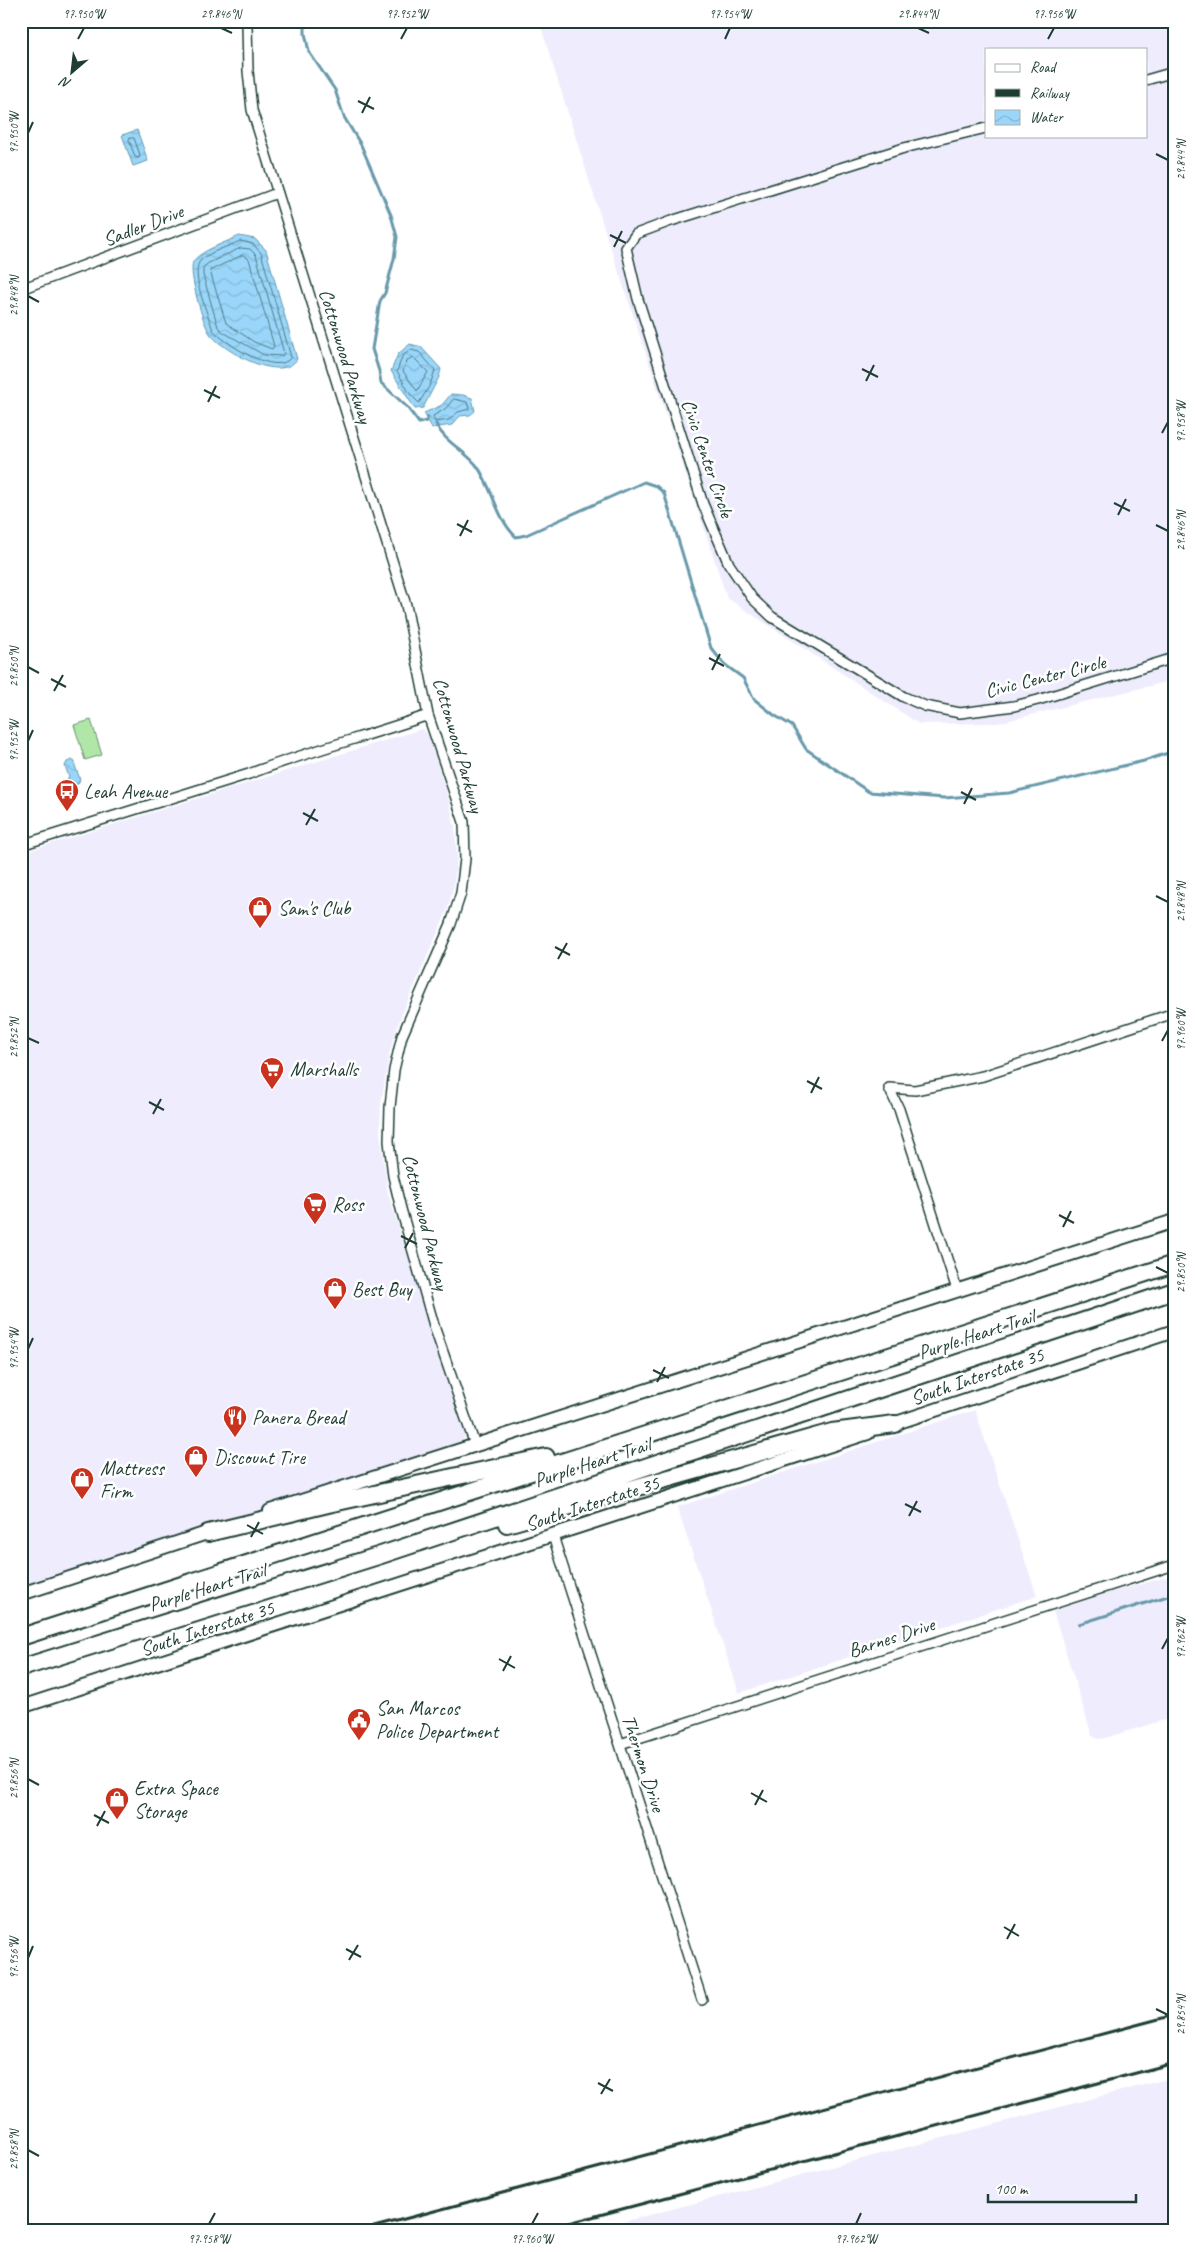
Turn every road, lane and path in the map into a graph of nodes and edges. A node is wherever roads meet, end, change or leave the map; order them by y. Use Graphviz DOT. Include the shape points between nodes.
graph roads {
  1 [pos="247,24"];
  2 [pos="1174,72"];
  3 [pos="1148,79"];
  4 [pos="985,128"];
  5 [pos="277,193"];
  6 [pos="21,289"];
  7 [pos="1174,658"];
  8 [pos="428,715"];
  9 [pos="21,845"];
  10 [pos="1174,1013"];
  11 [pos="1174,1221"];
  12 [pos="1174,1264"];
  13 [pos="957,1290"];
  14 [pos="1174,1291"];
  15 [pos="1174,1331"];
  16 [pos="895,1424"];
  17 [pos="645,1434"];
  18 [pos="474,1445"];
  19 [pos="208,1532"];
  20 [pos="553,1536"];
  21 [pos="381,1555"];
  22 [pos="1174,1565"];
  23 [pos="21,1594"];
  24 [pos="21,1637"];
  25 [pos="21,1668"];
  26 [pos="21,1707"];
  27 [pos="620,1744"];
  28 [pos="702,2000"];
  1 -- 5 [label="street, Cottonwood Parkway" via="252,110"];
  2 -- 3 [label="street"];
  4 -- 7 [label="street, Civic Center Circle" via="904,148 636,234 626,248 638,299 703,504 729,564 752,598 772,618 904,697 925,706 960,713 1014,706"];
  5 -- 6 [label="street, Sadler Drive"];
  5 -- 8 [label="street, Cottonwood Parkway" via="406,605"];
  8 -- 9 [label="street"];
  8 -- 18 [label="street, Cottonwood Parkway" via="464,822 465,859 461,893 451,924 402,1036 394,1070 389,1141 401,1209 435,1329"];
  10 -- 13 [label="street" via="983,1076 916,1090 889,1088 899,1109"];
  11 -- 13 [label="main road"];
  12 -- 17 [label="highway, Purple Heart Trail"];
  13 -- 18 [label="main road"];
  14 -- 21 [label="highway, Purple Heart Trail"];
  15 -- 16 [label="main road, South Interstate 35"];
  16 -- 20 [label="main road, South Interstate 35"];
  16 -- 21 [label="highway" via="832,1432 428,1546"];
  17 -- 19 [label="highway"];
  17 -- 24 [label="highway, Purple Heart Trail"];
  18 -- 19 [label="main road"];
  19 -- 23 [label="main road"];
  20 -- 26 [label="main road, South Interstate 35"];
  20 -- 27 [label="street, Thermon Drive"];
  21 -- 25 [label="highway, Purple Heart Trail"];
  22 -- 27 [label="street, Barnes Drive"];
  27 -- 28 [label="street, Thermon Drive"];
}
